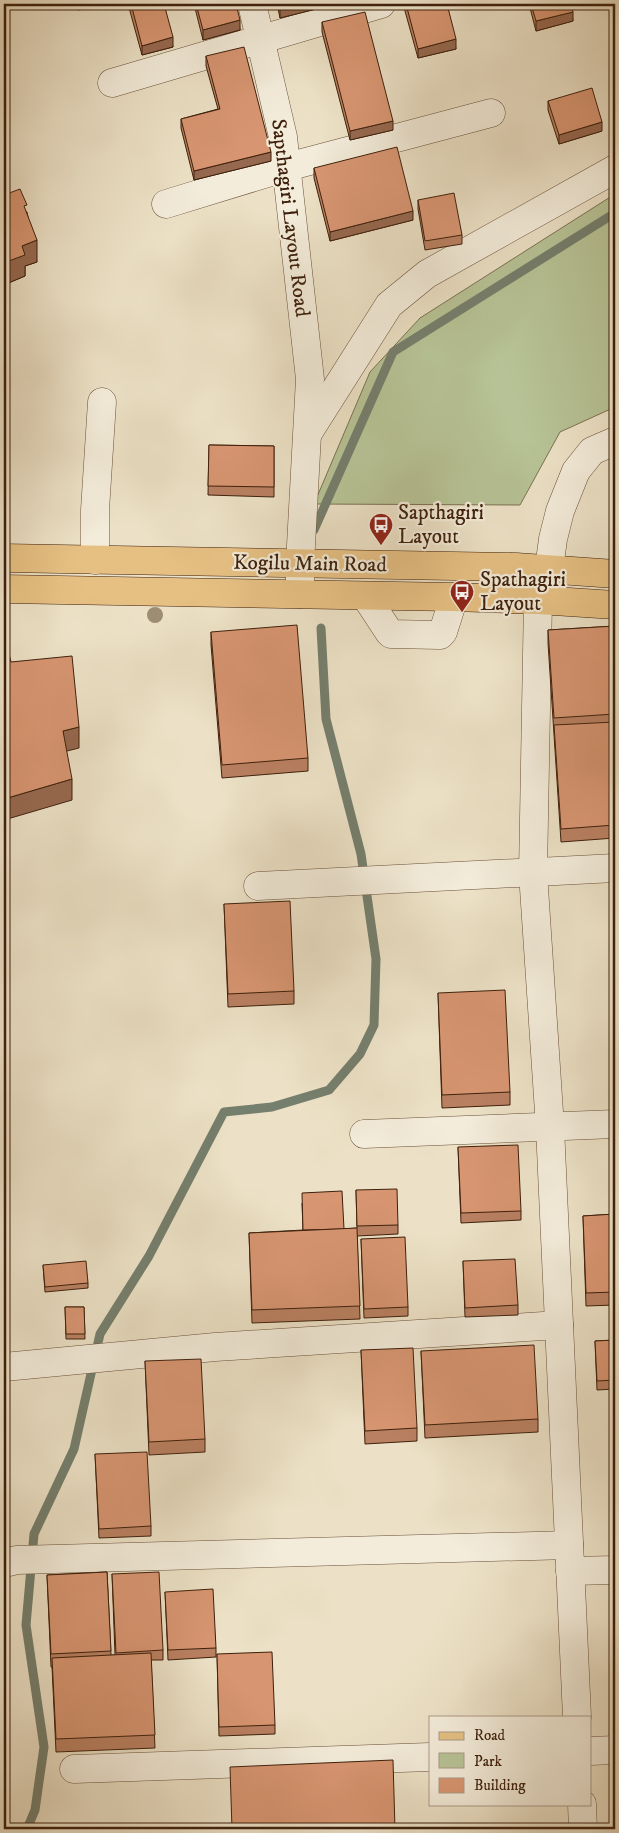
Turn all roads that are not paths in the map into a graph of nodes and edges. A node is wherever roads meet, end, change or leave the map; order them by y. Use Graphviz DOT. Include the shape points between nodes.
graph roads {
  1 [pos="252,4"];
  2 [pos="381,4"];
  3 [pos="260,39"];
  4 [pos="112,83"];
  5 [pos="491,113"];
  6 [pos="287,167"];
  7 [pos="615,169"];
  8 [pos="166,204"];
  9 [pos="102,402"];
  10 [pos="307,434"];
  11 [pos="615,441"];
  12 [pos="4,558"];
  13 [pos="94,560"];
  14 [pos="300,564"];
  15 [pos="549,570"];
  16 [pos="615,574"];
  17 [pos="4,589"];
  18 [pos="300,594"];
  19 [pos="366,597"];
  20 [pos="454,597"];
  21 [pos="538,600"];
  22 [pos="615,605"];
  23 [pos="615,868"];
  24 [pos="533,873"];
  25 [pos="258,886"];
  26 [pos="615,1124"];
  27 [pos="550,1127"];
  28 [pos="364,1134"];
  29 [pos="559,1325"];
  30 [pos="4,1367"];
  31 [pos="570,1558"];
  32 [pos="10,1561"];
  33 [pos="615,1570"];
  34 [pos="578,1716"];
  35 [pos="615,1750"];
  36 [pos="592,1751"];
  37 [pos="429,1756"];
  38 [pos="74,1769"];
  39 [pos="582,1806"];
  40 [pos="583,1829"];
  1 -- 3 [label="street, Sapthagiri Layout Road"];
  2 -- 3 [label="street"];
  3 -- 4 [label="street"];
  3 -- 6 [label="street, Sapthagiri Layout Road"];
  5 -- 6 [label="street"];
  6 -- 8 [label="street"];
  6 -- 10 [label="street, Sapthagiri Layout Road" via="310,379"];
  7 -- 10 [label="street, Sapthagiri Layout Road" via="427,274 389,305"];
  9 -- 13 [label="street" via="94,510"];
  10 -- 14 [label="street, Sapthagiri Layout Road"];
  11 -- 15 [label="street" via="592,451 576,471 560,511"];
  12 -- 13 [label="main road, Kogilu Main Road"];
  13 -- 14 [label="main road, Kogilu Main Road"];
  14 -- 15 [label="main road, Kogilu Main Road"];
  14 -- 18 [label="street, Sapthagiri Layout Road"];
  15 -- 16 [label="main road, Kogilu Main Road"];
  15 -- 21 [label="street"];
  17 -- 18 [label="main road, Kogilu Main Road"];
  18 -- 19 [label="main road, Kogilu Main Road"];
  19 -- 20 [label="main road, Kogilu Main Road"];
  19 -- 20 [label="street" via="391,634 440,635"];
  20 -- 21 [label="main road, Kogilu Main Road"];
  21 -- 22 [label="main road, Kogilu Main Road"];
  21 -- 24 [label="street"];
  23 -- 24 [label="street"];
  24 -- 25 [label="street"];
  24 -- 27 [label="street"];
  26 -- 27 [label="street"];
  27 -- 28 [label="street"];
  27 -- 29 [label="street"];
  29 -- 30 [label="street" via="215,1347"];
  29 -- 31 [label="street"];
  31 -- 32 [label="street"];
  31 -- 33 [label="street"];
  31 -- 34 [label="street"];
  35 -- 36 [label="street"];
  37 -- 38 [label="street"];
  39 -- 40 [label="street"];
}
